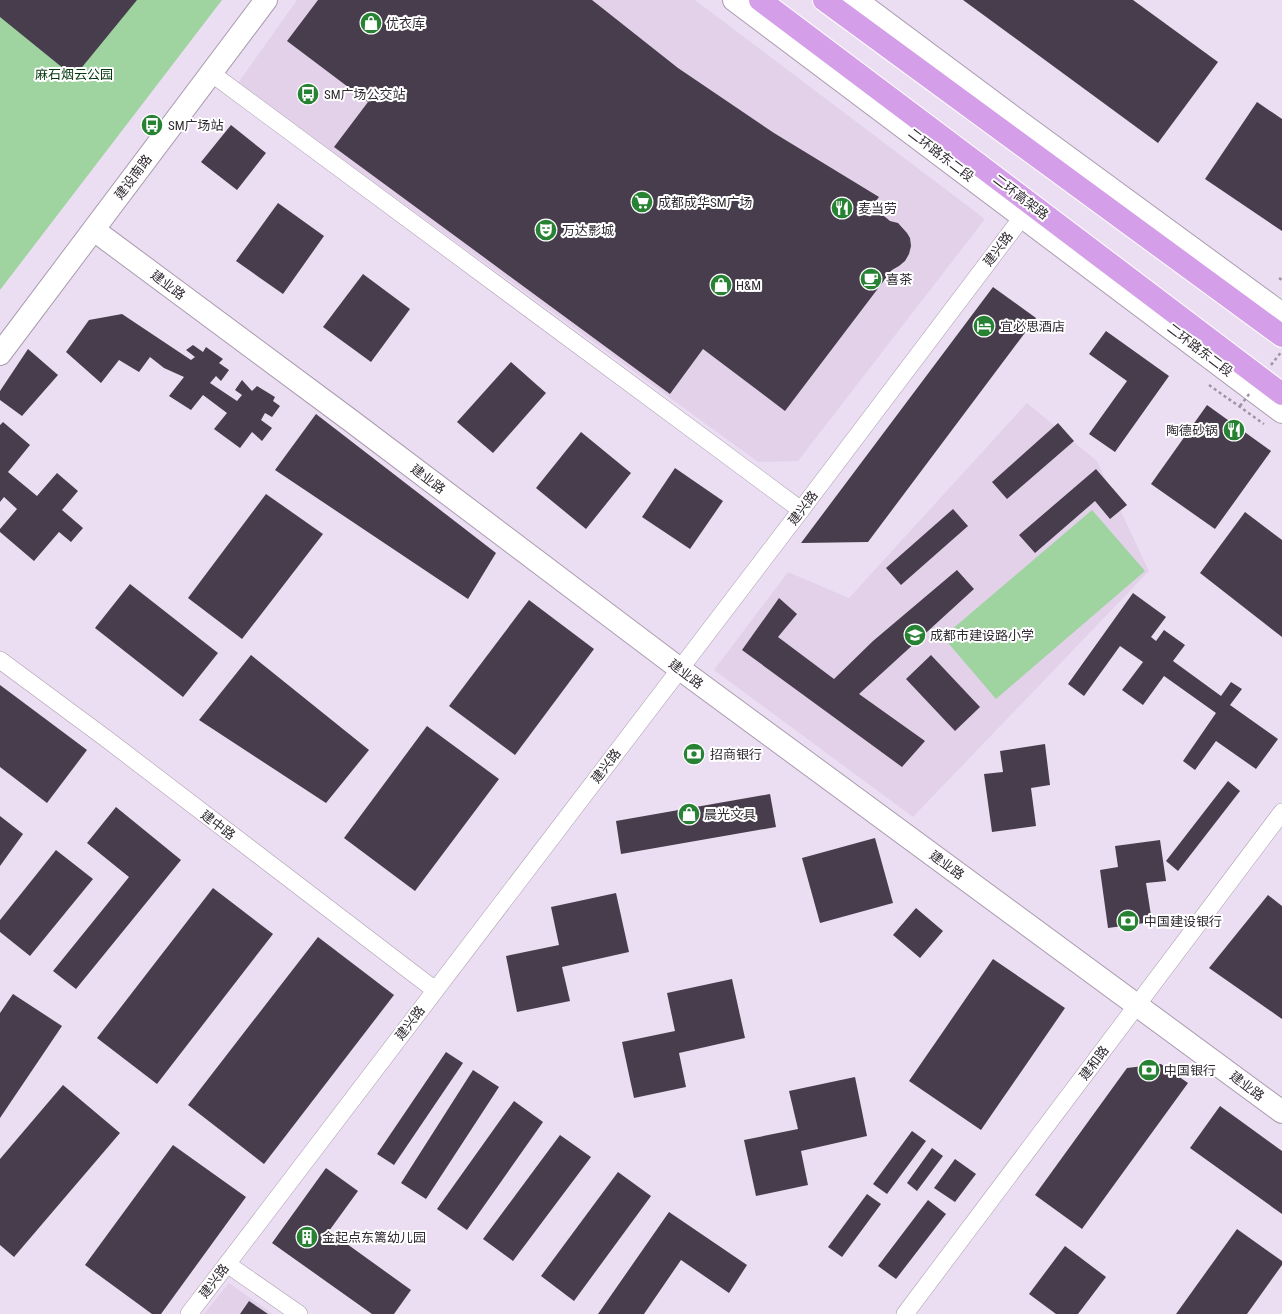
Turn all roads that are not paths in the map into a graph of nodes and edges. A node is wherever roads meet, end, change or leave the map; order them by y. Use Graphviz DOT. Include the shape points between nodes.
graph roads {
  1 [pos="266,0"];
  2 [pos="734,0"];
  3 [pos="760,0"];
  4 [pos="824,0"];
  5 [pos="856,0"];
  6 [pos="211,73"];
  7 [pos="1023,216"];
  8 [pos="94,230"];
  9 [pos="1282,314"];
  10 [pos="1282,336"];
  11 [pos="0,354"];
  12 [pos="1282,394"];
  13 [pos="1274,418"];
  14 [pos="801,510"];
  15 [pos="0,660"];
  16 [pos="680,669"];
  17 [pos="1282,812"];
  18 [pos="435,990"];
  19 [pos="1138,1005"];
  20 [pos="1282,1112"];
  21 [pos="227,1264"];
  22 [pos="189,1314"];
  23 [pos="300,1314"];
  24 [pos="905,1314"];
  1 -- 6 [label="street, 建设南路"];
  2 -- 7 [label="street, 二环路东二段"];
  3 -- 12 [label="highway, 二环高架路, bridge"];
  4 -- 10 [label="highway"];
  5 -- 9 [label="street"];
  6 -- 8 [label="street, 建设南路"];
  6 -- 14 [label="street"];
  7 -- 13 [label="street, 二环路东二段"];
  7 -- 14 [label="street, 建兴路"];
  8 -- 11 [label="street, 建设南路"];
  8 -- 16 [label="street, 建业路"];
  14 -- 16 [label="street, 建兴路"];
  15 -- 18 [label="street, 建中路"];
  16 -- 18 [label="street, 建兴路"];
  16 -- 19 [label="street, 建业路"];
  17 -- 19 [label="street, 建和路"];
  18 -- 21 [label="street, 建兴路"];
  19 -- 20 [label="street, 建业路"];
  19 -- 24 [label="street, 建和路"];
  21 -- 22 [label="street, 建兴路"];
  21 -- 23 [label="street"];
}
